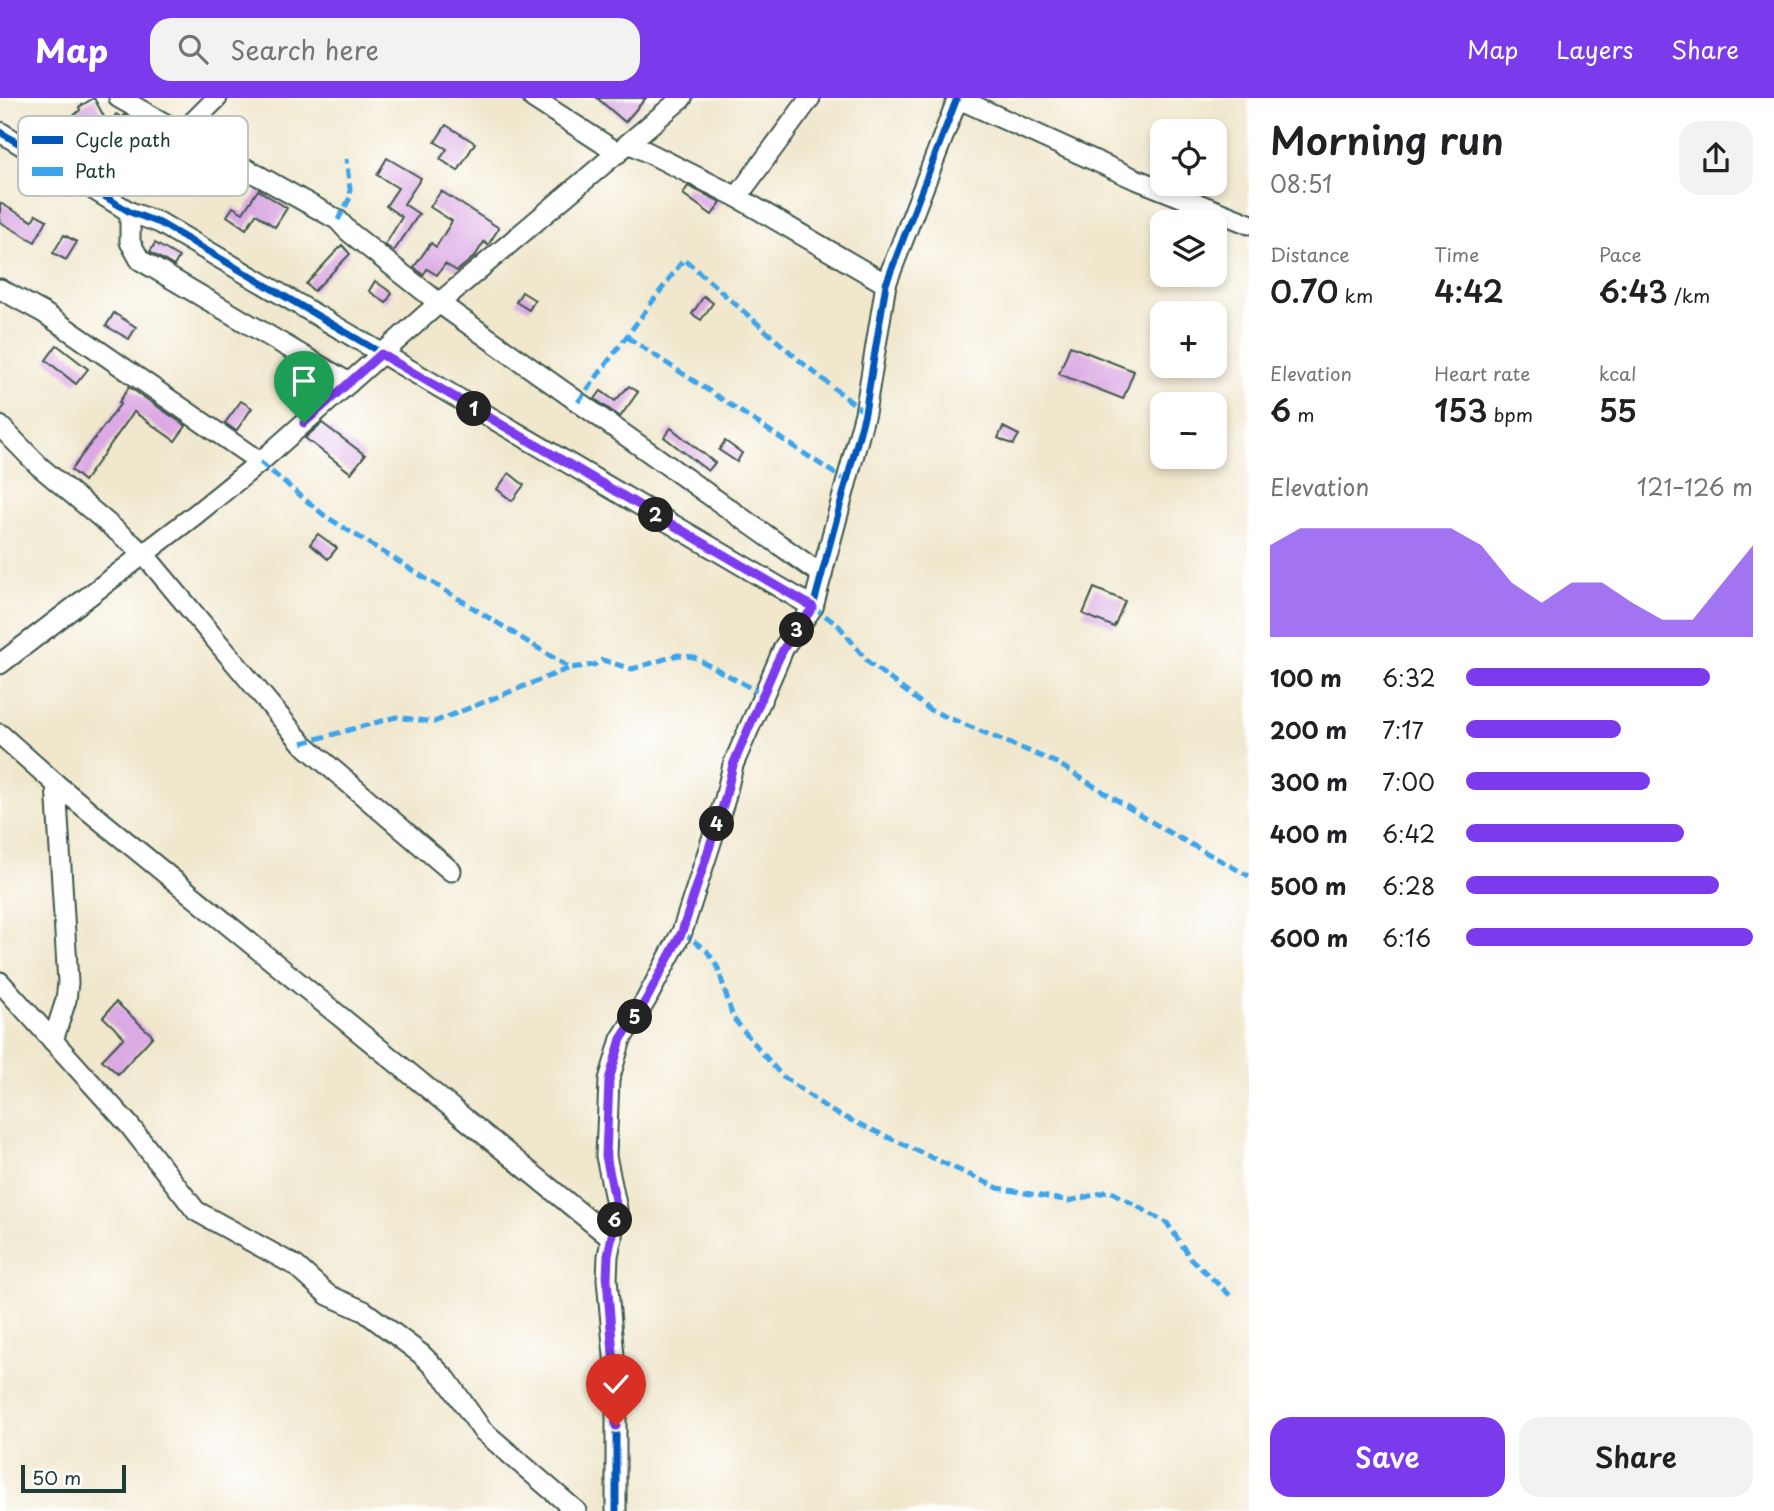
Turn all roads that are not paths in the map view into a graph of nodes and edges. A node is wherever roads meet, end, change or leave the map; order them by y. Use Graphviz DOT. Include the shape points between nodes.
graph roads {
  1 [pos="120,98"];
  2 [pos="217,98"];
  3 [pos="533,98"];
  4 [pos="682,98"];
  5 [pos="810,98"];
  6 [pos="957,98"];
  7 [pos="152,116"];
  8 [pos="199,116"];
  9 [pos="0,132"];
  10 [pos="18,143"];
  11 [pos="624,148"];
  12 [pos="248,170"];
  13 [pos="104,196"];
  14 [pos="737,197"];
  15 [pos="130,212"];
  16 [pos="1249,224"];
  17 [pos="886,284"];
  18 [pos="0,289"];
  19 [pos="439,303"];
  20 [pos="381,354"];
  21 [pos="349,383"];
  22 [pos="0,426"];
  23 [pos="260,462"];
  24 [pos="144,553"];
  25 [pos="822,575"];
  26 [pos="813,607"];
  27 [pos="0,664"];
  28 [pos="0,734"];
  29 [pos="56,784"];
  30 [pos="452,871"];
  31 [pos="0,982"];
  32 [pos="53,1041"];
  33 [pos="612,1239"];
  34 [pos="576,1511"];
  35 [pos="616,1511"];
  1 -- 7 [label="street"];
  2 -- 8 [label="street"];
  3 -- 11 [label="street"];
  4 -- 11 [label="street"];
  5 -- 14 [label="street"];
  6 -- 16 [label="street" via="1133,178"];
  6 -- 17 [label="street"];
  9 -- 10 [label="street"];
  11 -- 14 [label="street"];
  11 -- 19 [label="street"];
  12 -- 19 [label="street" via="338,220"];
  13 -- 15 [label="street"];
  14 -- 17 [label="street"];
  15 -- 20 [label="street" via="160,223"];
  15 -- 21 [label="street" via="130,242 140,260"];
  17 -- 25 [label="street" via="865,413"];
  18 -- 23 [label="street" via="44,313"];
  19 -- 20 [label="street"];
  19 -- 25 [label="street"];
  20 -- 21 [label="street"];
  20 -- 26 [label="street"];
  21 -- 23 [label="street"];
  22 -- 24 [label="street" via="39,466"];
  23 -- 24 [label="street"];
  24 -- 27 [label="street"];
  24 -- 30 [label="street" via="302,743"];
  25 -- 26 [label="street"];
  26 -- 33 [label="street" via="784,648 733,765 682,932 621,1039 609,1080 606,1130 606,1156 617,1209"];
  28 -- 29 [label="street"];
  29 -- 32 [label="street" via="68,983"];
  29 -- 33 [label="street"];
  31 -- 32 [label="street"];
  32 -- 34 [label="street" via="130,1125 196,1212 296,1266 328,1295 364,1311 421,1354 447,1380 482,1430"];
  33 -- 35 [label="street" via="607,1279 615,1378"];
}
